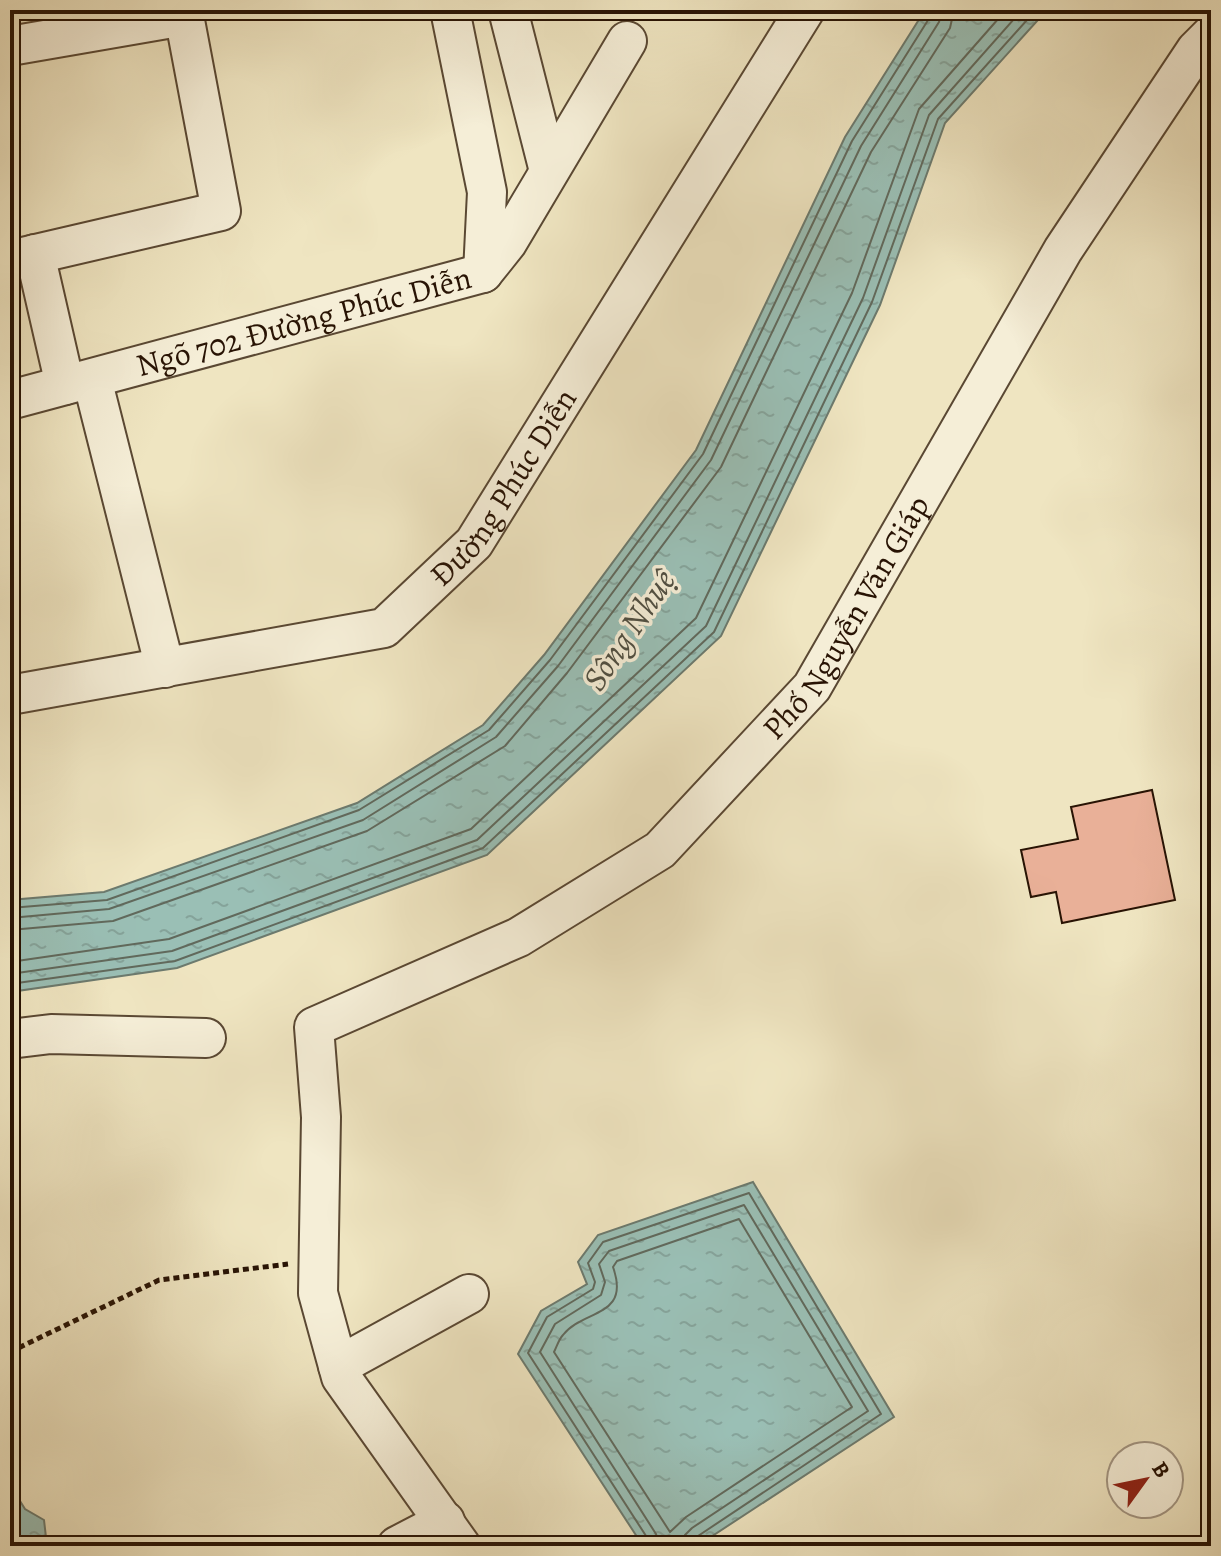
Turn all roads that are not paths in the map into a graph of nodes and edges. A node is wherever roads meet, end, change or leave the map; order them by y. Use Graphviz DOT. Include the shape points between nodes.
graph roads {
  1 [pos="450,10"];
  2 [pos="508,10"];
  3 [pos="805,10"];
  4 [pos="183,13"];
  5 [pos="627,41"];
  6 [pos="10,46"];
  7 [pos="1206,49"];
  8 [pos="549,171"];
  9 [pos="22,257"];
  10 [pos="483,273"];
  11 [pos="78,382"];
  12 [pos="10,400"];
  13 [pos="165,668"];
  14 [pos="10,695"];
  15 [pos="206,1038"];
  16 [pos="10,1039"];
  17 [pos="469,1294"];
  18 [pos="338,1366"];
  19 [pos="453,1534"];
  20 [pos="397,1546"];
  1 -- 10 [label="street" via="487,192"];
  2 -- 8 [label="street"];
  3 -- 13 [label="street, Đường Phúc Diễn" via="474,543 384,628"];
  4 -- 6 [label="street"];
  4 -- 9 [label="street" via="221,211"];
  5 -- 8 [label="street, Ngõ 702 Đường Phúc Diễn"];
  7 -- 18 [label="street, Phố Nguyễn Văn Giáp" via="1063,250 812,687 660,850 519,937 314,1027 321,1117 318,1293"];
  8 -- 10 [label="street, Ngõ 702 Đường Phúc Diễn"];
  9 -- 11 [label="street"];
  10 -- 11 [label="street, Ngõ 702 Đường Phúc Diễn"];
  11 -- 12 [label="street, Ngõ 702 Đường Phúc Diễn"];
  11 -- 13 [label="street, Ngõ 702 Đường Phúc Diễn"];
  13 -- 14 [label="street, Đường Phúc Diễn"];
  15 -- 16 [label="street" via="51,1034"];
  17 -- 18 [label="street"];
  18 -- 19 [label="street"];
  19 -- 20 [label="street"];
}
